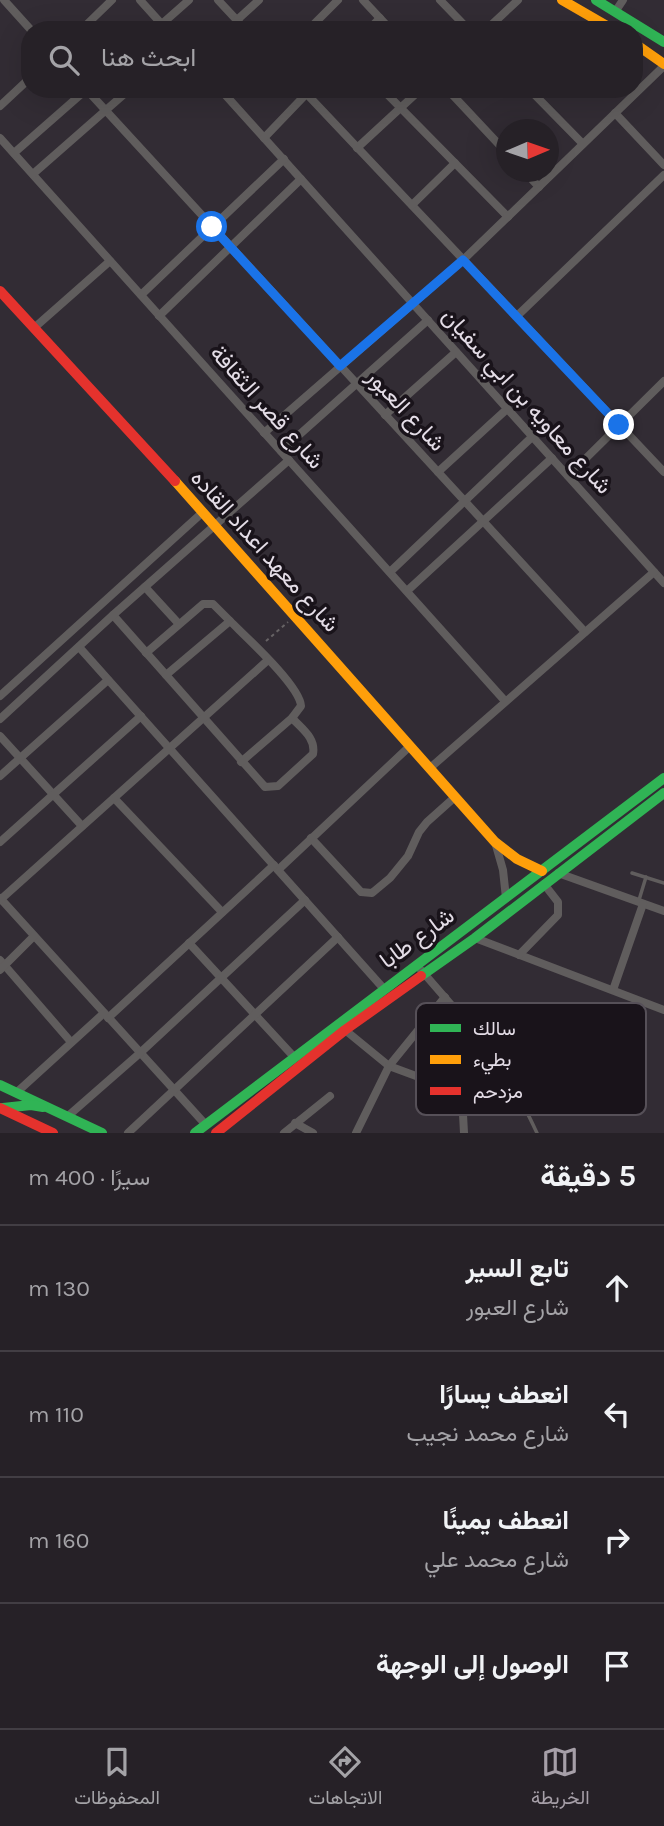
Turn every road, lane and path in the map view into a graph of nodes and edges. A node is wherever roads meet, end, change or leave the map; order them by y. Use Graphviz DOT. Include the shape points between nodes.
graph roads {
  1 [pos="4,0"];
  2 [pos="112,0"];
  3 [pos="140,0"];
  4 [pos="189,0"];
  5 [pos="218,0"];
  6 [pos="259,0"];
  7 [pos="338,0"];
  8 [pos="363,0"];
  9 [pos="440,0"];
  10 [pos="518,0"];
  11 [pos="562,0"];
  12 [pos="596,0"];
  13 [pos="623,0"];
  14 [pos="615,12"];
  15 [pos="380,18"];
  16 [pos="237,20"];
  17 [pos="23,21"];
  18 [pos="90,21"];
  19 [pos="156,21"];
  20 [pos="168,21"];
  21 [pos="317,21"];
  22 [pos="377,21"];
  23 [pos="383,21"];
  24 [pos="460,21"];
  25 [pos="496,21"];
  26 [pos="598,21"];
  27 [pos="630,21"];
  28 [pos="643,29"];
  29 [pos="664,42"];
  30 [pos="643,50"];
  31 [pos="664,65"];
  32 [pos="21,86"];
  33 [pos="643,86"];
  34 [pos="76,98"];
  35 [pos="94,98"];
  36 [pos="120,98"];
  37 [pos="228,98"];
  38 [pos="301,98"];
  39 [pos="313,98"];
  40 [pos="391,98"];
  41 [pos="412,98"];
  42 [pos="455,98"];
  43 [pos="538,98"];
  44 [pos="630,98"];
  45 [pos="0,106"];
  46 [pos="401,108"];
  47 [pos="105,111"];
  48 [pos="615,113"];
  49 [pos="0,138"];
  50 [pos="264,138"];
  51 [pos="496,141"];
  52 [pos="583,144"];
  53 [pos="358,148"];
  54 [pos="14,153"];
  55 [pos="284,159"];
  56 [pos="455,163"];
  57 [pos="664,164"];
  58 [pos="33,174"];
  59 [pos="664,175"];
  60 [pos="301,179"];
  61 [pos="534,182"];
  62 [pos="539,187"];
  63 [pos="412,205"];
  64 [pos="508,217"];
  65 [pos="212,227"];
  66 [pos="231,247"];
  67 [pos="463,260"];
  68 [pos="110,261"];
  69 [pos="0,291"];
  70 [pos="141,295"];
  71 [pos="413,304"];
  72 [pos="159,316"];
  73 [pos="517,316"];
  74 [pos="428,320"];
  75 [pos="34,328"];
  76 [pos="456,352"];
  77 [pos="340,366"];
  78 [pos="664,381"];
  79 [pos="356,384"];
  80 [pos="508,409"];
  81 [pos="385,415"];
  82 [pos="619,425"];
  83 [pos="264,433"];
  84 [pos="533,437"];
  85 [pos="281,451"];
  86 [pos="552,458"];
  87 [pos="289,460"];
  88 [pos="438,472"];
  89 [pos="664,472"];
  90 [pos="568,476"];
  91 [pos="464,501"];
  92 [pos="203,512"];
  93 [pos="483,522"];
  94 [pos="215,526"];
  95 [pos="390,572"];
  96 [pos="654,572"];
  97 [pos="664,583"];
  98 [pos="145,587"];
  99 [pos="407,592"];
  100 [pos="113,615"];
  101 [pos="295,615"];
  102 [pos="230,621"];
  103 [pos="178,623"];
  104 [pos="585,632"];
  105 [pos="79,648"];
  106 [pos="257,649"];
  107 [pos="146,653"];
  108 [pos="268,660"];
  109 [pos="166,675"];
  110 [pos="108,680"];
  111 [pos="1,694"];
  112 [pos="505,701"];
  113 [pos="141,716"];
  114 [pos="203,718"];
  115 [pos="292,718"];
  116 [pos="0,719"];
  117 [pos="0,736"];
  118 [pos="410,746"];
  119 [pos="169,748"];
  120 [pos="20,758"];
  121 [pos="242,762"];
  122 [pos="430,768"];
  123 [pos="0,776"];
  124 [pos="664,778"];
  125 [pos="664,793"];
  126 [pos="53,794"];
  127 [pos="114,797"];
  128 [pos="456,797"];
  129 [pos="82,826"];
  130 [pos="311,838"];
  131 [pos="0,842"];
  132 [pos="495,842"];
  133 [pos="276,867"];
  134 [pos="542,871"];
  135 [pos="558,873"];
  136 [pos="632,873"];
  137 [pos="646,877"];
  138 [pos="664,883"];
  139 [pos="544,884"];
  140 [pos="506,898"];
  141 [pos="0,899"];
  142 [pos="305,900"];
  143 [pos="640,903"];
  144 [pos="664,911"];
  145 [pos="222,912"];
  146 [pos="34,936"];
  147 [pos="338,937"];
  148 [pos="475,938"];
  149 [pos="189,943"];
  150 [pos="519,955"];
  151 [pos="2,965"];
  152 [pos="421,970"];
  153 [pos="221,978"];
  154 [pos="384,989"];
  155 [pos="612,990"];
  156 [pos="445,997"];
  157 [pos="440,1003"];
  158 [pos="450,1003"];
  159 [pos="646,1003"];
  160 [pos="646,1003"];
  161 [pos="664,1010"];
  162 [pos="106,1015"];
  163 [pos="255,1015"];
  164 [pos="345,1030"];
  165 [pos="416,1033"];
  166 [pos="71,1042"];
  167 [pos="140,1053"];
  168 [pos="294,1057"];
  169 [pos="389,1066"];
  170 [pos="416,1076"];
  171 [pos="0,1085"];
  172 [pos="174,1091"];
  173 [pos="16,1093"];
  174 [pos="330,1096"];
  175 [pos="43,1107"];
  176 [pos="0,1108"];
  177 [pos="463,1115"];
  178 [pos="528,1115"];
  179 [pos="68,1116"];
  180 [pos="295,1123"];
  181 [pos="206,1125"];
  182 [pos="53,1133"];
  183 [pos="102,1133"];
  184 [pos="128,1133"];
  185 [pos="195,1133"];
  186 [pos="216,1133"];
  187 [pos="284,1133"];
  188 [pos="313,1133"];
  189 [pos="356,1133"];
  190 [pos="464,1133"];
  191 [pos="537,1133"];
  1 -- 17 [label="street"];
  2 -- 18 [label="street"];
  3 -- 19 [label="street"];
  4 -- 20 [label="street"];
  5 -- 16 [label="street"];
  6 -- 16 [label="street"];
  7 -- 21 [label="street"];
  8 -- 15 [label="street"];
  9 -- 24 [label="street"];
  10 -- 25 [label="street"];
  11 -- 26 [label="main road"];
  12 -- 14 [label="main road"];
  13 -- 14 [label="street"];
  14 -- 27 [label="main road"];
  15 -- 22 [label="street"];
  15 -- 23 [label="street"];
  28 -- 29 [label="main road"];
  30 -- 31 [label="main road"];
  31 -- 33 [label="street"];
  32 -- 45 [label="street"];
  34 -- 54 [label="street"];
  35 -- 47 [label="street, شارع العبور"];
  36 -- 47 [label="street"];
  37 -- 50 [label="street, شارع معاويه بن ابي سفيان"];
  38 -- 50 [label="street"];
  39 -- 53 [label="street"];
  40 -- 46 [label="street"];
  41 -- 46 [label="street"];
  42 -- 51 [label="street"];
  43 -- 52 [label="street"];
  44 -- 48 [label="street"];
  46 -- 53 [label="street"];
  46 -- 56 [label="street"];
  47 -- 58 [label="street"];
  47 -- 65 [label="street, شارع العبور"];
  48 -- 52 [label="street"];
  48 -- 57 [label="street"];
  49 -- 54 [label="street, شارع قصر الثقافة"];
  50 -- 55 [label="street, شارع معاويه بن ابي سفيان"];
  52 -- 62 [label="street"];
  53 -- 63 [label="street"];
  54 -- 58 [label="street, شارع قصر الثقافة"];
  55 -- 60 [label="street, شارع معاويه بن ابي سفيان"];
  55 -- 65 [label="street"];
  56 -- 63 [label="street"];
  56 -- 64 [label="street"];
  58 -- 68 [label="street, شارع قصر الثقافة"];
  59 -- 73 [label="street"];
  60 -- 66 [label="street"];
  60 -- 71 [label="street, شارع معاويه بن ابي سفيان"];
  61 -- 62 [label="street"];
  62 -- 64 [label="street"];
  63 -- 67 [label="street"];
  64 -- 67 [label="street"];
  65 -- 66 [label="street, شارع العبور"];
  65 -- 70 [label="street"];
  66 -- 72 [label="street"];
  66 -- 77 [label="street, شارع العبور"];
  67 -- 71 [label="street"];
  67 -- 73 [label="street"];
  68 -- 70 [label="street, شارع قصر الثقافة"];
  68 -- 75 [label="street"];
  69 -- 75 [label="main road, شارع معهد اعداد القاده"];
  70 -- 72 [label="street, شارع قصر الثقافة"];
  71 -- 74 [label="street, شارع معاويه بن ابي سفيان"];
  71 -- 77 [label="street"];
  72 -- 83 [label="street, شارع قصر الثقافة"];
  73 -- 82 [label="street"];
  74 -- 76 [label="street, شارع معاويه بن ابي سفيان"];
  74 -- 79 [label="street"];
  75 -- 92 [label="main road, شارع معهد اعداد القاده"];
  76 -- 80 [label="street, شارع معاويه بن ابي سفيان"];
  76 -- 81 [label="street"];
  77 -- 79 [label="street, شارع العبور"];
  77 -- 83 [label="street"];
  78 -- 82 [label="street"];
  79 -- 81 [label="street, شارع العبور"];
  79 -- 85 [label="street"];
  80 -- 84 [label="street, شارع معاويه بن ابي سفيان"];
  80 -- 88 [label="street"];
  81 -- 88 [label="street, شارع العبور"];
  82 -- 89 [label="street"];
  82 -- 90 [label="street"];
  83 -- 85 [label="street, شارع قصر الثقافة"];
  84 -- 86 [label="street, شارع معاويه بن ابي سفيان"];
  84 -- 91 [label="street"];
  85 -- 87 [label="street, شارع قصر الثقافة"];
  86 -- 90 [label="street, شارع معاويه بن ابي سفيان"];
  86 -- 93 [label="street"];
  87 -- 94 [label="street"];
  87 -- 95 [label="street, شارع قصر الثقافة"];
  88 -- 91 [label="street, شارع العبور"];
  90 -- 96 [label="street, شارع معاويه بن ابي سفيان"];
  91 -- 93 [label="street, شارع العبور"];
  91 -- 95 [label="street"];
  92 -- 94 [label="main road, شارع معهد اعداد القاده"];
  92 -- 111 [label="street"];
  93 -- 99 [label="street"];
  93 -- 104 [label="street, شارع العبور"];
  94 -- 98 [label="street"];
  94 -- 101 [label="main road, شارع معهد اعداد القاده"];
  95 -- 99 [label="street, شارع قصر الثقافة"];
  96 -- 97 [label="street, شارع معاويه بن ابي سفيان"];
  96 -- 104 [label="street"];
  98 -- 100 [label="street"];
  98 -- 103 [label="street"];
  99 -- 112 [label="street, شارع قصر الثقافة"];
  100 -- 105 [label="street"];
  100 -- 107 [label="street"];
  101 -- 106 [label="path"];
  101 -- 118 [label="main road, شارع معهد اعداد القاده"];
  102 -- 103 [label="street" via="209,603"];
  102 -- 106 [label="street"];
  102 -- 109 [label="street"];
  103 -- 107 [label="street"];
  104 -- 112 [label="street"];
  105 -- 110 [label="street"];
  105 -- 116 [label="street"];
  106 -- 108 [label="street"];
  107 -- 109 [label="street"];
  108 -- 114 [label="street"];
  108 -- 115 [label="street" via="300,699"];
  109 -- 114 [label="street"];
  110 -- 113 [label="street"];
  110 -- 120 [label="street"];
  112 -- 122 [label="street"];
  113 -- 119 [label="street"];
  113 -- 126 [label="street"];
  114 -- 119 [label="street"];
  114 -- 121 [label="street"];
  115 -- 121 [label="street"];
  115 -- 121 [label="street" via="311,738 313,754 278,786 261,785"];
  117 -- 120 [label="street"];
  118 -- 122 [label="main road, شارع معهد اعداد القاده"];
  118 -- 130 [label="street"];
  119 -- 127 [label="street"];
  119 -- 133 [label="street"];
  120 -- 123 [label="street"];
  120 -- 126 [label="street"];
  122 -- 128 [label="main road, شارع معهد اعداد القاده"];
  124 -- 134 [label="main road, شارع طابا"];
  125 -- 135 [label="main road, شارع طابا"];
  126 -- 129 [label="street"];
  126 -- 131 [label="street"];
  127 -- 129 [label="street"];
  127 -- 145 [label="street"];
  128 -- 130 [label="street" via="426,822 390,878 368,894"];
  128 -- 132 [label="main road, شارع معهد اعداد القاده"];
  129 -- 141 [label="street"];
  130 -- 133 [label="street"];
  132 -- 134 [label="main road, شارع معهد اعداد القاده"];
  132 -- 140 [label="street, شارع معهد اعداد القاده"];
  133 -- 142 [label="street"];
  133 -- 145 [label="street"];
  134 -- 140 [label="main road, شارع طابا"];
  135 -- 139 [label="main road, شارع طابا"];
  135 -- 143 [label="street"];
  136 -- 137 [label="lane"];
  137 -- 138 [label="lane"];
  137 -- 143 [label="lane"];
  139 -- 148 [label="main road, شارع طابا"];
  139 -- 150 [label="street" via="558,902 558,915"];
  140 -- 152 [label="main road, شارع طابا"];
  141 -- 146 [label="street"];
  142 -- 147 [label="street"];
  142 -- 153 [label="street"];
  143 -- 144 [label="street"];
  143 -- 155 [label="street"];
  145 -- 149 [label="street"];
  146 -- 151 [label="street"];
  146 -- 162 [label="street"];
  147 -- 154 [label="street"];
  147 -- 163 [label="street"];
  148 -- 150 [label="street"];
  148 -- 152 [label="main road, شارع طابا"];
  149 -- 153 [label="street"];
  149 -- 162 [label="street"];
  150 -- 155 [label="street"];
  151 -- 166 [label="street"];
  152 -- 154 [label="main road, شارع طابا"];
  152 -- 156 [label="street"];
  152 -- 164 [label="main road, شارع طابا"];
  153 -- 163 [label="street"];
  153 -- 167 [label="street"];
  154 -- 168 [label="main road, شارع طابا"];
  155 -- 160 [label="street"];
  156 -- 157 [label="street"];
  156 -- 158 [label="street"];
  159 -- 161 [label="street"];
  162 -- 166 [label="street"];
  162 -- 167 [label="street"];
  163 -- 168 [label="street"];
  163 -- 172 [label="street"];
  164 -- 169 [label="street"];
  164 -- 186 [label="main road, شارع طابا"];
  165 -- 169 [label="street"];
  166 -- 173 [label="street"];
  167 -- 172 [label="street"];
  167 -- 179 [label="street"];
  168 -- 181 [label="main road, شارع طابا"];
  169 -- 170 [label="street"];
  169 -- 189 [label="street"];
  171 -- 173 [label="main road"];
  172 -- 181 [label="street"];
  172 -- 184 [label="street"];
  173 -- 175 [label="main road"];
  174 -- 180 [label="street"];
  175 -- 176 [label="main road"];
  175 -- 179 [label="main road"];
  176 -- 182 [label="main road"];
  177 -- 190 [label="street"];
  178 -- 191 [label="lane"];
  179 -- 183 [label="main road"];
  180 -- 187 [label="street"];
  180 -- 188 [label="street"];
  181 -- 185 [label="main road, شارع طابا"];
}
